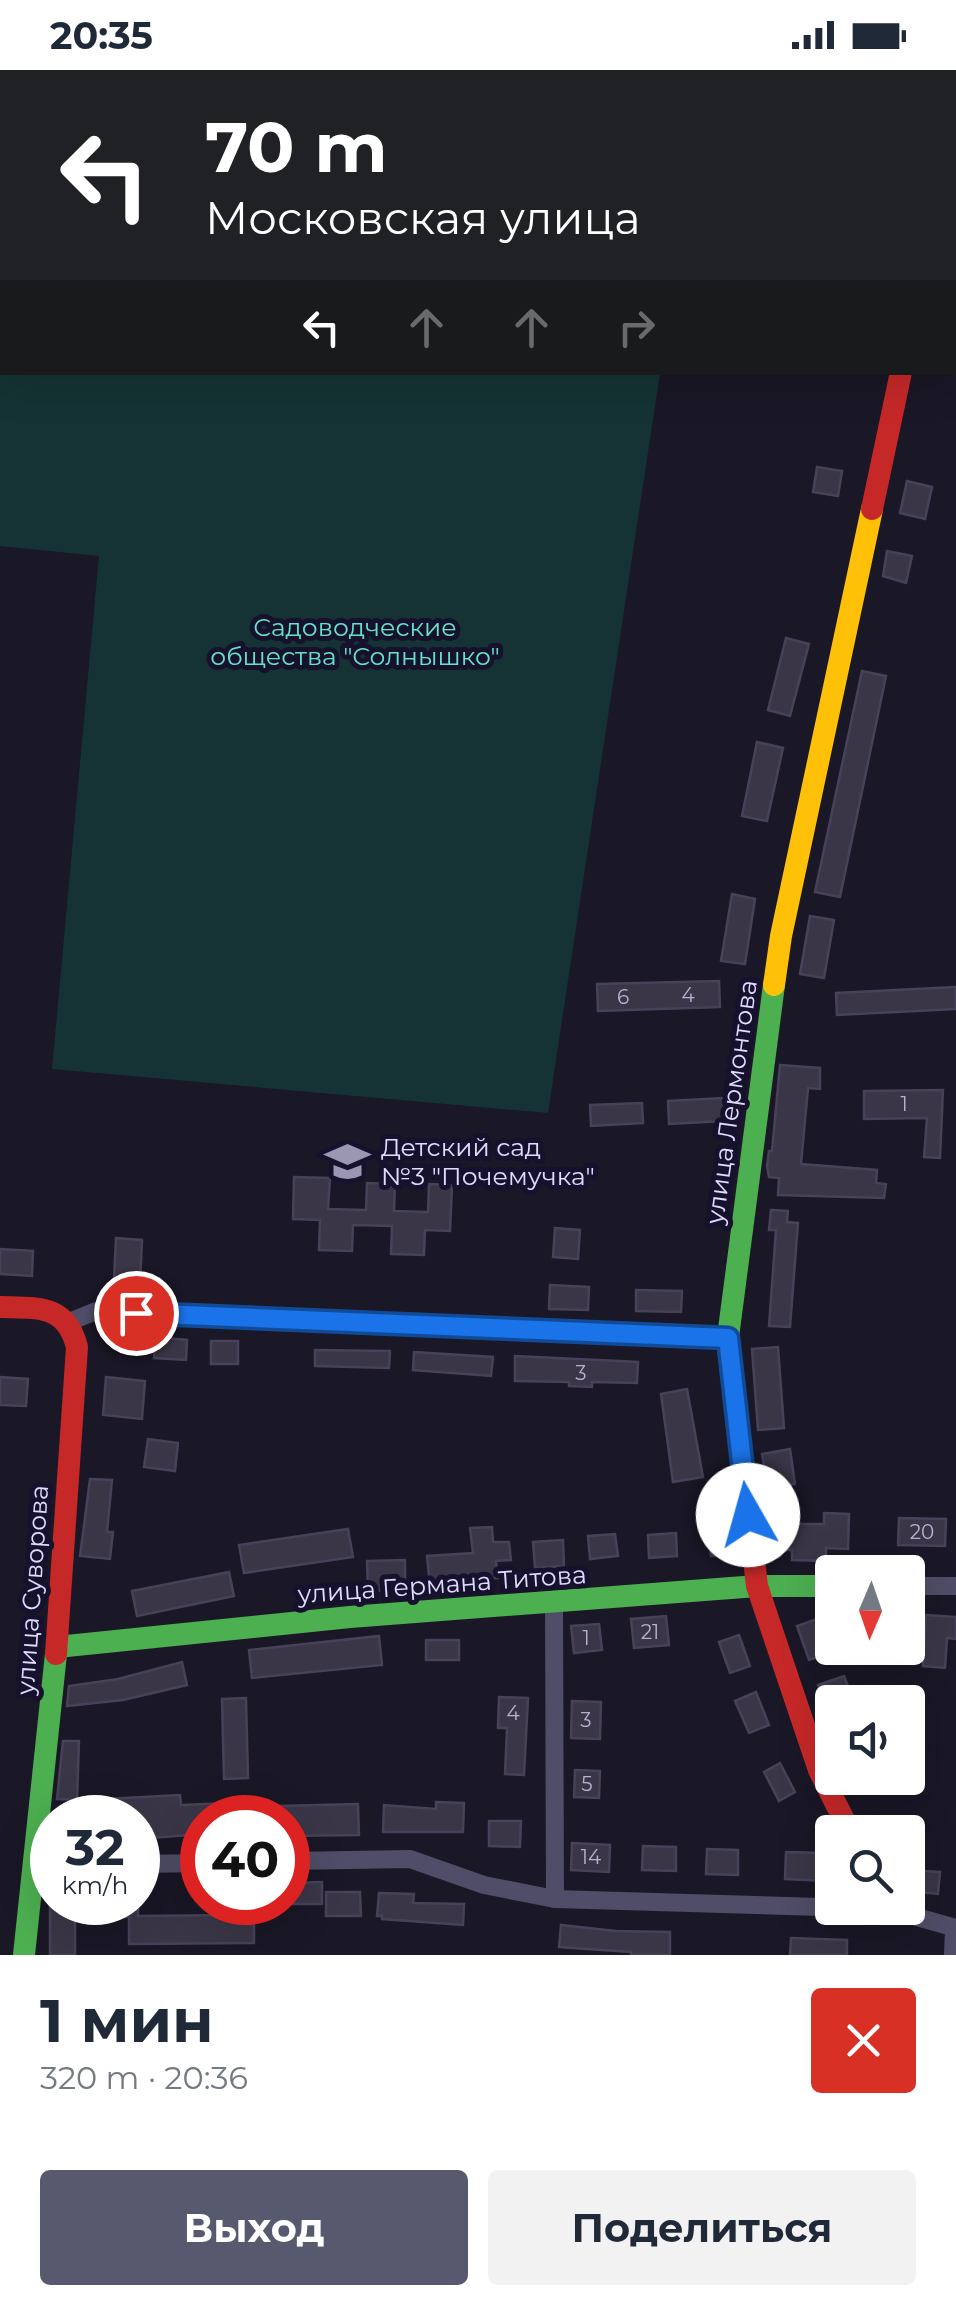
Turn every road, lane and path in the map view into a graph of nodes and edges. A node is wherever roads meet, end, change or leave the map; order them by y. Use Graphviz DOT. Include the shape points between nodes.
graph roads {
  1 [pos="900,375"];
  2 [pos="0,1307"];
  3 [pos="69,1322"];
  4 [pos="728,1338"];
  5 [pos="757,1586"];
  6 [pos="815,1586"];
  7 [pos="925,1586"];
  8 [pos="956,1586"];
  9 [pos="554,1603"];
  10 [pos="57,1647"];
  11 [pos="48,1795"];
  12 [pos="842,1815"];
  13 [pos="310,1861"];
  14 [pos="555,1899"];
  15 [pos="815,1906"];
  16 [pos="925,1919"];
  17 [pos="31,1925"];
  18 [pos="955,1928"];
  19 [pos="24,1955"];
  20 [pos="953,1955"];
  1 -- 4 [label="street, улица Лермонтова" via="780,936"];
  2 -- 3 [label="street" via="50,1310"];
  3 -- 4 [label="street" via="96,1312"];
  3 -- 10 [label="street, улица Суворова" via="77,1347"];
  4 -- 5 [label="street, улица Лермонтова"];
  5 -- 6 [label="street, улица Германа Титова"];
  5 -- 9 [label="street, улица Германа Титова"];
  5 -- 12 [label="street, улица Лермонтова" via="819,1770"];
  7 -- 8 [label="street"];
  9 -- 10 [label="street, улица Германа Титова" via="350,1616"];
  9 -- 14 [label="street"];
  10 -- 11 [label="street, улица Суворова"];
  13 -- 14 [label="street" via="410,1859 484,1885"];
  14 -- 15 [label="street"];
  16 -- 18 [label="street"];
  17 -- 19 [label="street, улица Суворова"];
  18 -- 20 [label="street"];
}
